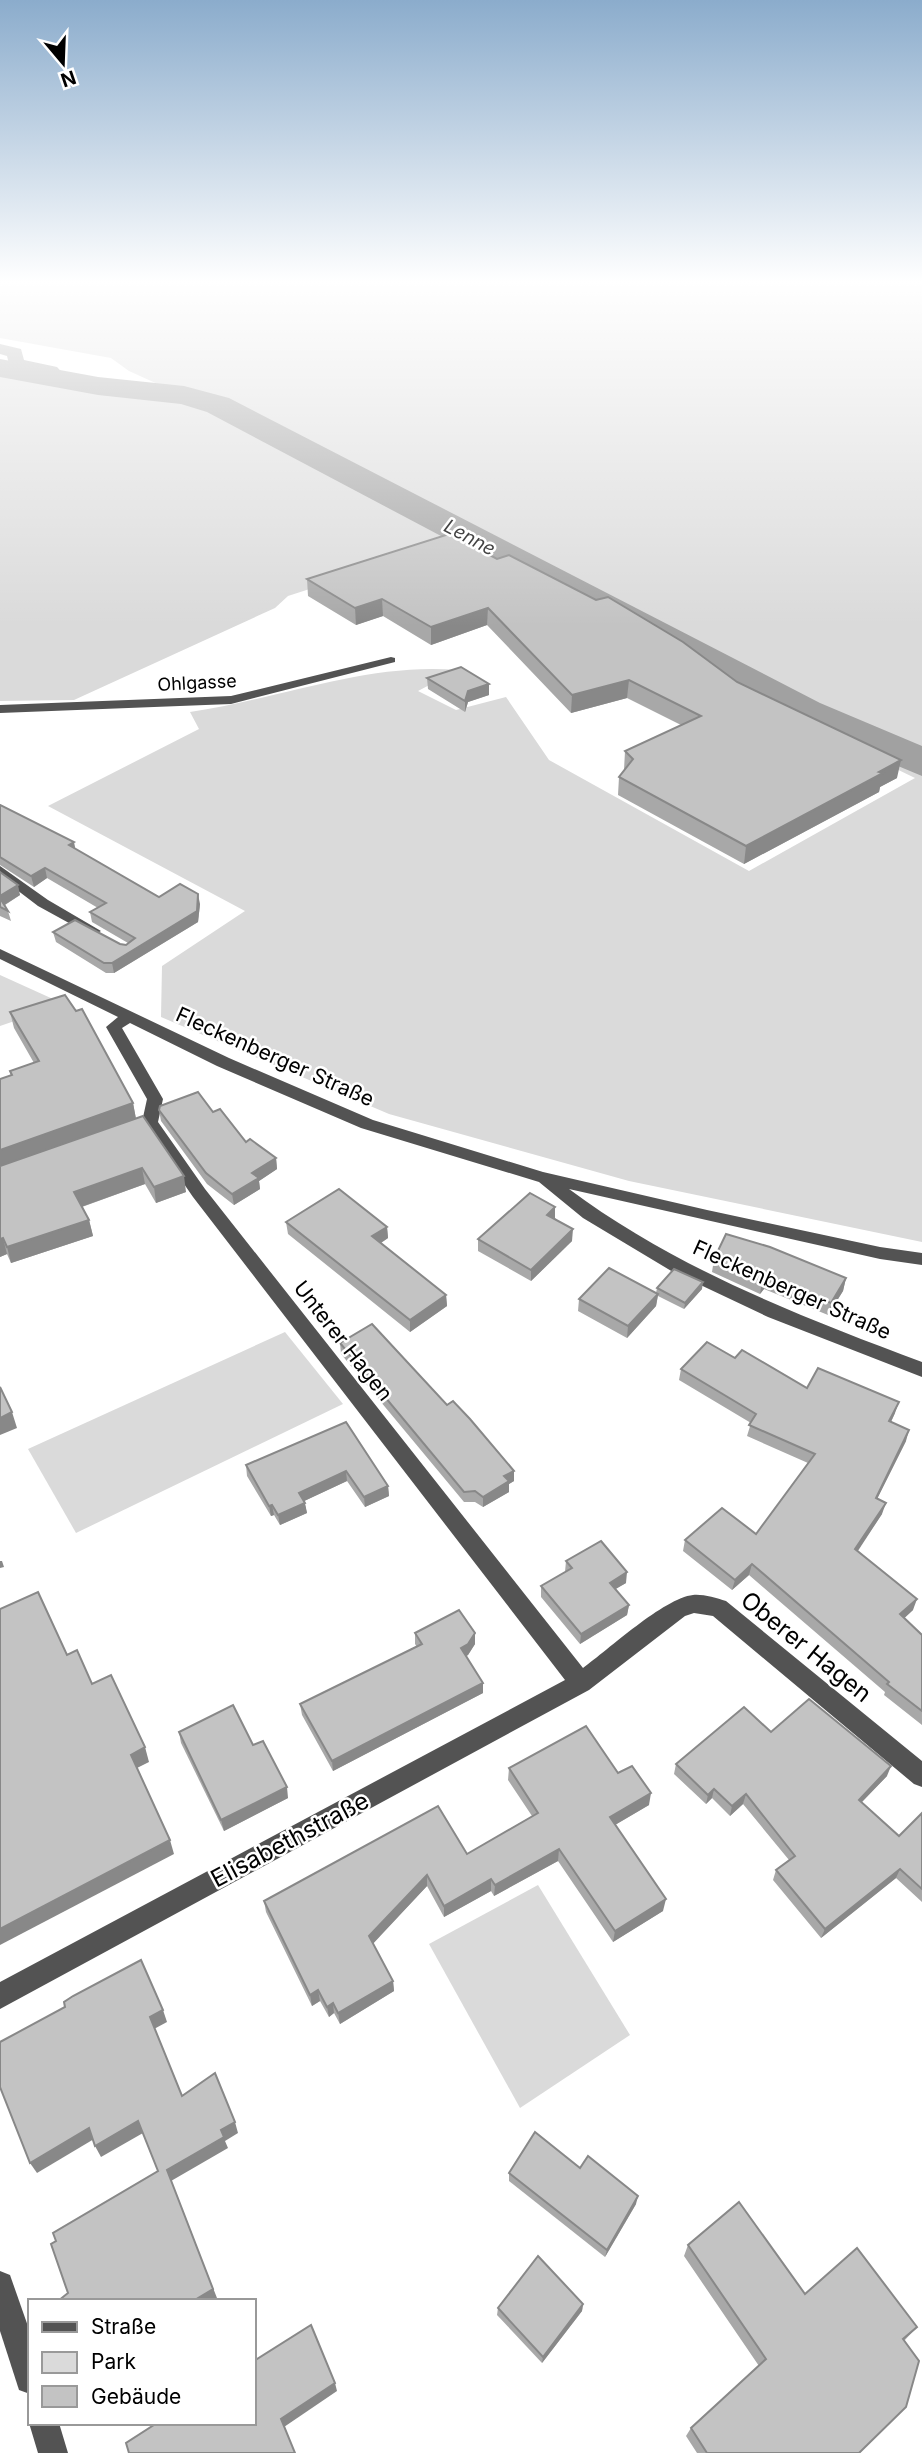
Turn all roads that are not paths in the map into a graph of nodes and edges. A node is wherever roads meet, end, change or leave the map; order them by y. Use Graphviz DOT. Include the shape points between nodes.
graph roads {
  1 [pos="391,660"];
  2 [pos="0,709"];
  3 [pos="0,870"];
  4 [pos="108,939"];
  5 [pos="0,953"];
  6 [pos="129,1016"];
  7 [pos="541,1177"];
  8 [pos="922,1259"];
  9 [pos="922,1370"];
  10 [pos="580,1683"];
  11 [pos="922,1776"];
  12 [pos="0,1996"];
  13 [pos="0,2285"];
  14 [pos="28,2373"];
  15 [pos="45,2425"];
  16 [pos="53,2453"];
  1 -- 2 [label="street, Ohlgasse" via="231,701"];
  3 -- 4 [label="street" via="43,903"];
  5 -- 6 [label="street, Fleckenberger Straße"];
  6 -- 7 [label="street, Fleckenberger Straße" via="367,1124"];
  6 -- 10 [label="street, Unterer Hagen" via="114,1027 155,1099 144,1124"];
  7 -- 8 [label="street, Fleckenberger Straße"];
  7 -- 9 [label="street, Fleckenberger Straße" via="595,1217 709,1282 818,1331"];
  10 -- 11 [label="street, Oberer Hagen" via="678,1609 694,1604 718,1608"];
  10 -- 12 [label="street, Elisabethstraße"];
  13 -- 14 [label="street"];
  15 -- 16 [label="street"];
}
